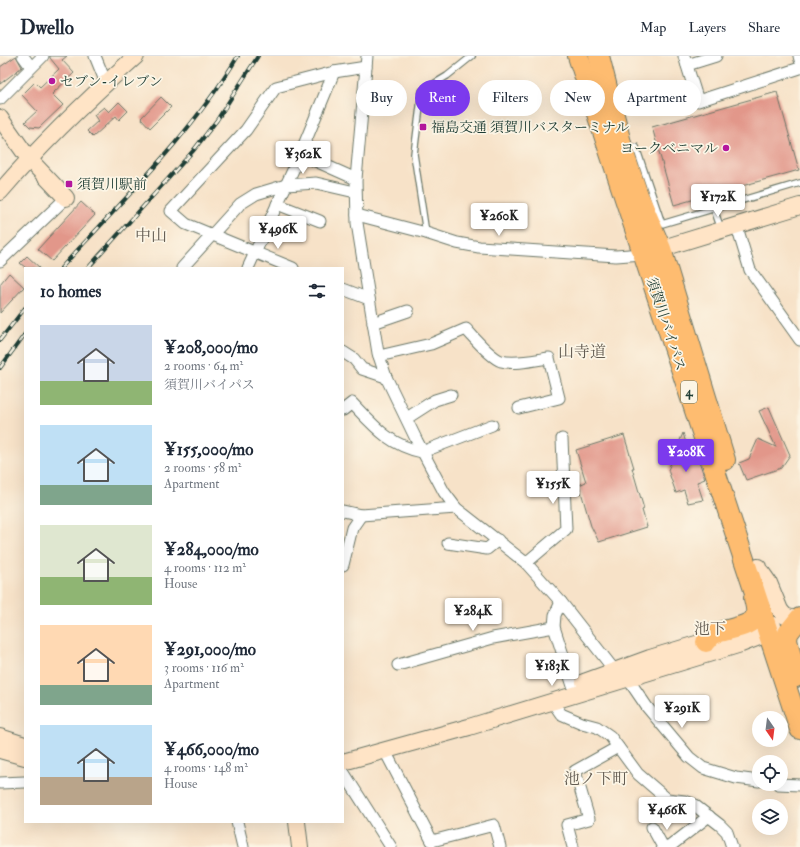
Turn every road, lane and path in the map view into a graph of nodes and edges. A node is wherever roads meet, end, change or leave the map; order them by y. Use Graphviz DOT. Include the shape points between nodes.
graph roads {
  1 [pos="23,56"];
  2 [pos="43,56"];
  3 [pos="95,56"];
  4 [pos="136,56"];
  5 [pos="472,56"];
  6 [pos="578,56"];
  7 [pos="599,56"];
  8 [pos="716,56"];
  9 [pos="799,56"];
  10 [pos="800,60"];
  11 [pos="367,61"];
  12 [pos="685,61"];
  13 [pos="31,68"];
  14 [pos="800,68"];
  15 [pos="334,72"];
  16 [pos="106,83"];
  17 [pos="0,99"];
  18 [pos="0,118"];
  19 [pos="300,154"];
  20 [pos="29,159"];
  21 [pos="356,178"];
  22 [pos="800,183"];
  23 [pos="286,185"];
  24 [pos="0,192"];
  25 [pos="355,192"];
  26 [pos="644,193"];
  27 [pos="66,198"];
  28 [pos="277,204"];
  29 [pos="800,206"];
  30 [pos="714,209"];
  31 [pos="357,215"];
  32 [pos="320,221"];
  33 [pos="729,229"];
  34 [pos="426,233"];
  35 [pos="212,235"];
  36 [pos="255,252"];
  37 [pos="652,252"];
  38 [pos="0,261"];
  39 [pos="183,267"];
  40 [pos="248,267"];
  41 [pos="291,267"];
  42 [pos="344,289"];
  43 [pos="369,299"];
  44 [pos="408,311"];
  45 [pos="373,323"];
  46 [pos="800,340"];
  47 [pos="344,353"];
  48 [pos="379,356"];
  49 [pos="386,377"];
  50 [pos="452,395"];
  51 [pos="519,408"];
  52 [pos="344,409"];
  53 [pos="407,418"];
  54 [pos="492,425"];
  55 [pos="562,438"];
  56 [pos="422,452"];
  57 [pos="456,508"];
  58 [pos="344,511"];
  59 [pos="361,515"];
  60 [pos="498,540"];
  61 [pos="448,543"];
  62 [pos="344,561"];
  63 [pos="526,563"];
  64 [pos="753,569"];
  65 [pos="561,602"];
  66 [pos="779,624"];
  67 [pos="554,627"];
  68 [pos="706,642"];
  69 [pos="741,644"];
  70 [pos="398,666"];
  71 [pos="615,671"];
  72 [pos="628,679"];
  73 [pos="793,679"];
  74 [pos="572,686"];
  75 [pos="552,701"];
  76 [pos="800,729"];
  77 [pos="0,738"];
  78 [pos="24,745"];
  79 [pos="618,747"];
  80 [pos="0,750"];
  81 [pos="385,751"];
  82 [pos="344,753"];
  83 [pos="24,757"];
  84 [pos="344,767"];
  85 [pos="752,780"];
  86 [pos="24,782"];
  87 [pos="0,783"];
  88 [pos="788,784"];
  89 [pos="800,785"];
  90 [pos="709,816"];
  91 [pos="237,823"];
  92 [pos="296,823"];
  93 [pos="652,827"];
  94 [pos="244,847"];
  95 [pos="300,847"];
  96 [pos="391,847"];
  97 [pos="500,847"];
  98 [pos="574,847"];
  99 [pos="663,847"];
  100 [pos="669,847"];
  101 [pos="732,847"];
  1 -- 13 [label="street"];
  2 -- 13 [label="street"];
  3 -- 16 [label="street"];
  4 -- 16 [label="street"];
  5 -- 34 [label="lane" via="447,76 422,91 414,154"];
  6 -- 37 [label="highway, 須賀川バイパス / 4"];
  7 -- 26 [label="highway, 須賀川バイパス / 4" via="623,151"];
  8 -- 12 [label="street"];
  9 -- 10 [label="street"];
  11 -- 15 [label="street"];
  11 -- 21 [label="street"];
  12 -- 14 [label="street" via="698,101"];
  13 -- 17 [label="street"];
  15 -- 19 [label="street"];
  15 -- 35 [label="street" via="276,87 246,130 171,211 186,224"];
  16 -- 20 [label="street"];
  18 -- 20 [label="street"];
  19 -- 21 [label="street"];
  19 -- 23 [label="street"];
  20 -- 24 [label="street"];
  20 -- 27 [label="street"];
  21 -- 25 [label="street"];
  22 -- 30 [label="lane"];
  23 -- 25 [label="street" via="316,183"];
  23 -- 28 [label="street"];
  23 -- 35 [label="street" via="269,189 240,204"];
  25 -- 31 [label="street"];
  26 -- 30 [label="lane" via="662,224"];
  26 -- 37 [label="highway, 須賀川バイパス / 4"];
  27 -- 38 [label="street"];
  28 -- 32 [label="street"];
  28 -- 36 [label="street"];
  29 -- 33 [label="street"];
  30 -- 33 [label="lane"];
  31 -- 34 [label="street"];
  31 -- 43 [label="street"];
  33 -- 37 [label="street"];
  33 -- 46 [label="street" via="750,270"];
  34 -- 37 [label="street" via="456,243 479,247 616,256"];
  35 -- 36 [label="street"];
  35 -- 39 [label="street"];
  36 -- 40 [label="street"];
  36 -- 41 [label="street"];
  37 -- 64 [label="highway, 須賀川バイパス / 4"];
  42 -- 43 [label="street"];
  43 -- 45 [label="street"];
  44 -- 45 [label="street"];
  45 -- 48 [label="street"];
  47 -- 49 [label="street" via="354,359 362,369"];
  48 -- 49 [label="street"];
  48 -- 51 [label="street" via="431,344 466,329 501,361 549,358 559,398"];
  49 -- 53 [label="street"];
  50 -- 53 [label="street" via="435,400"];
  52 -- 56 [label="street" via="352,403 383,436"];
  53 -- 56 [label="street"];
  54 -- 56 [label="street"];
  55 -- 63 [label="street" via="566,529"];
  56 -- 57 [label="street"];
  57 -- 59 [label="street"];
  57 -- 60 [label="street"];
  58 -- 59 [label="street"];
  59 -- 62 [label="street" via="352,528"];
  60 -- 61 [label="street" via="488,549"];
  60 -- 63 [label="street"];
  63 -- 65 [label="street"];
  64 -- 66 [label="highway, 須賀川バイパス / 4"];
  64 -- 68 [label="highway" via="756,616 745,625 712,635"];
  65 -- 67 [label="street" via="555,615"];
  65 -- 71 [label="street"];
  66 -- 68 [label="street"];
  66 -- 69 [label="street"];
  66 -- 71 [label="street" via="642,666"];
  66 -- 73 [label="highway, 須賀川バイパス / 4"];
  67 -- 70 [label="street" via="492,638"];
  67 -- 74 [label="street"];
  68 -- 71 [label="street"];
  69 -- 72 [label="street"];
  69 -- 73 [label="street" via="766,641"];
  71 -- 72 [label="street"];
  71 -- 74 [label="street"];
  72 -- 75 [label="street"];
  72 -- 85 [label="street" via="647,707 689,757 703,768"];
  73 -- 76 [label="highway, 須賀川バイパス / 4"];
  74 -- 82 [label="street" via="406,737"];
  75 -- 79 [label="street" via="561,714 597,728 610,736"];
  75 -- 81 [label="street"];
  77 -- 78 [label="street"];
  79 -- 90 [label="street" via="638,774 666,799 693,804"];
  79 -- 98 [label="street" via="575,771 589,819 567,825"];
  80 -- 83 [label="street"];
  81 -- 84 [label="street"];
  81 -- 97 [label="street" via="432,841 494,825"];
  84 -- 96 [label="street"];
  86 -- 87 [label="street"];
  88 -- 89 [label="street"];
  90 -- 100 [label="street"];
  90 -- 101 [label="street" via="726,832"];
  91 -- 94 [label="street"];
  92 -- 95 [label="street"];
  93 -- 99 [label="street"];
}
